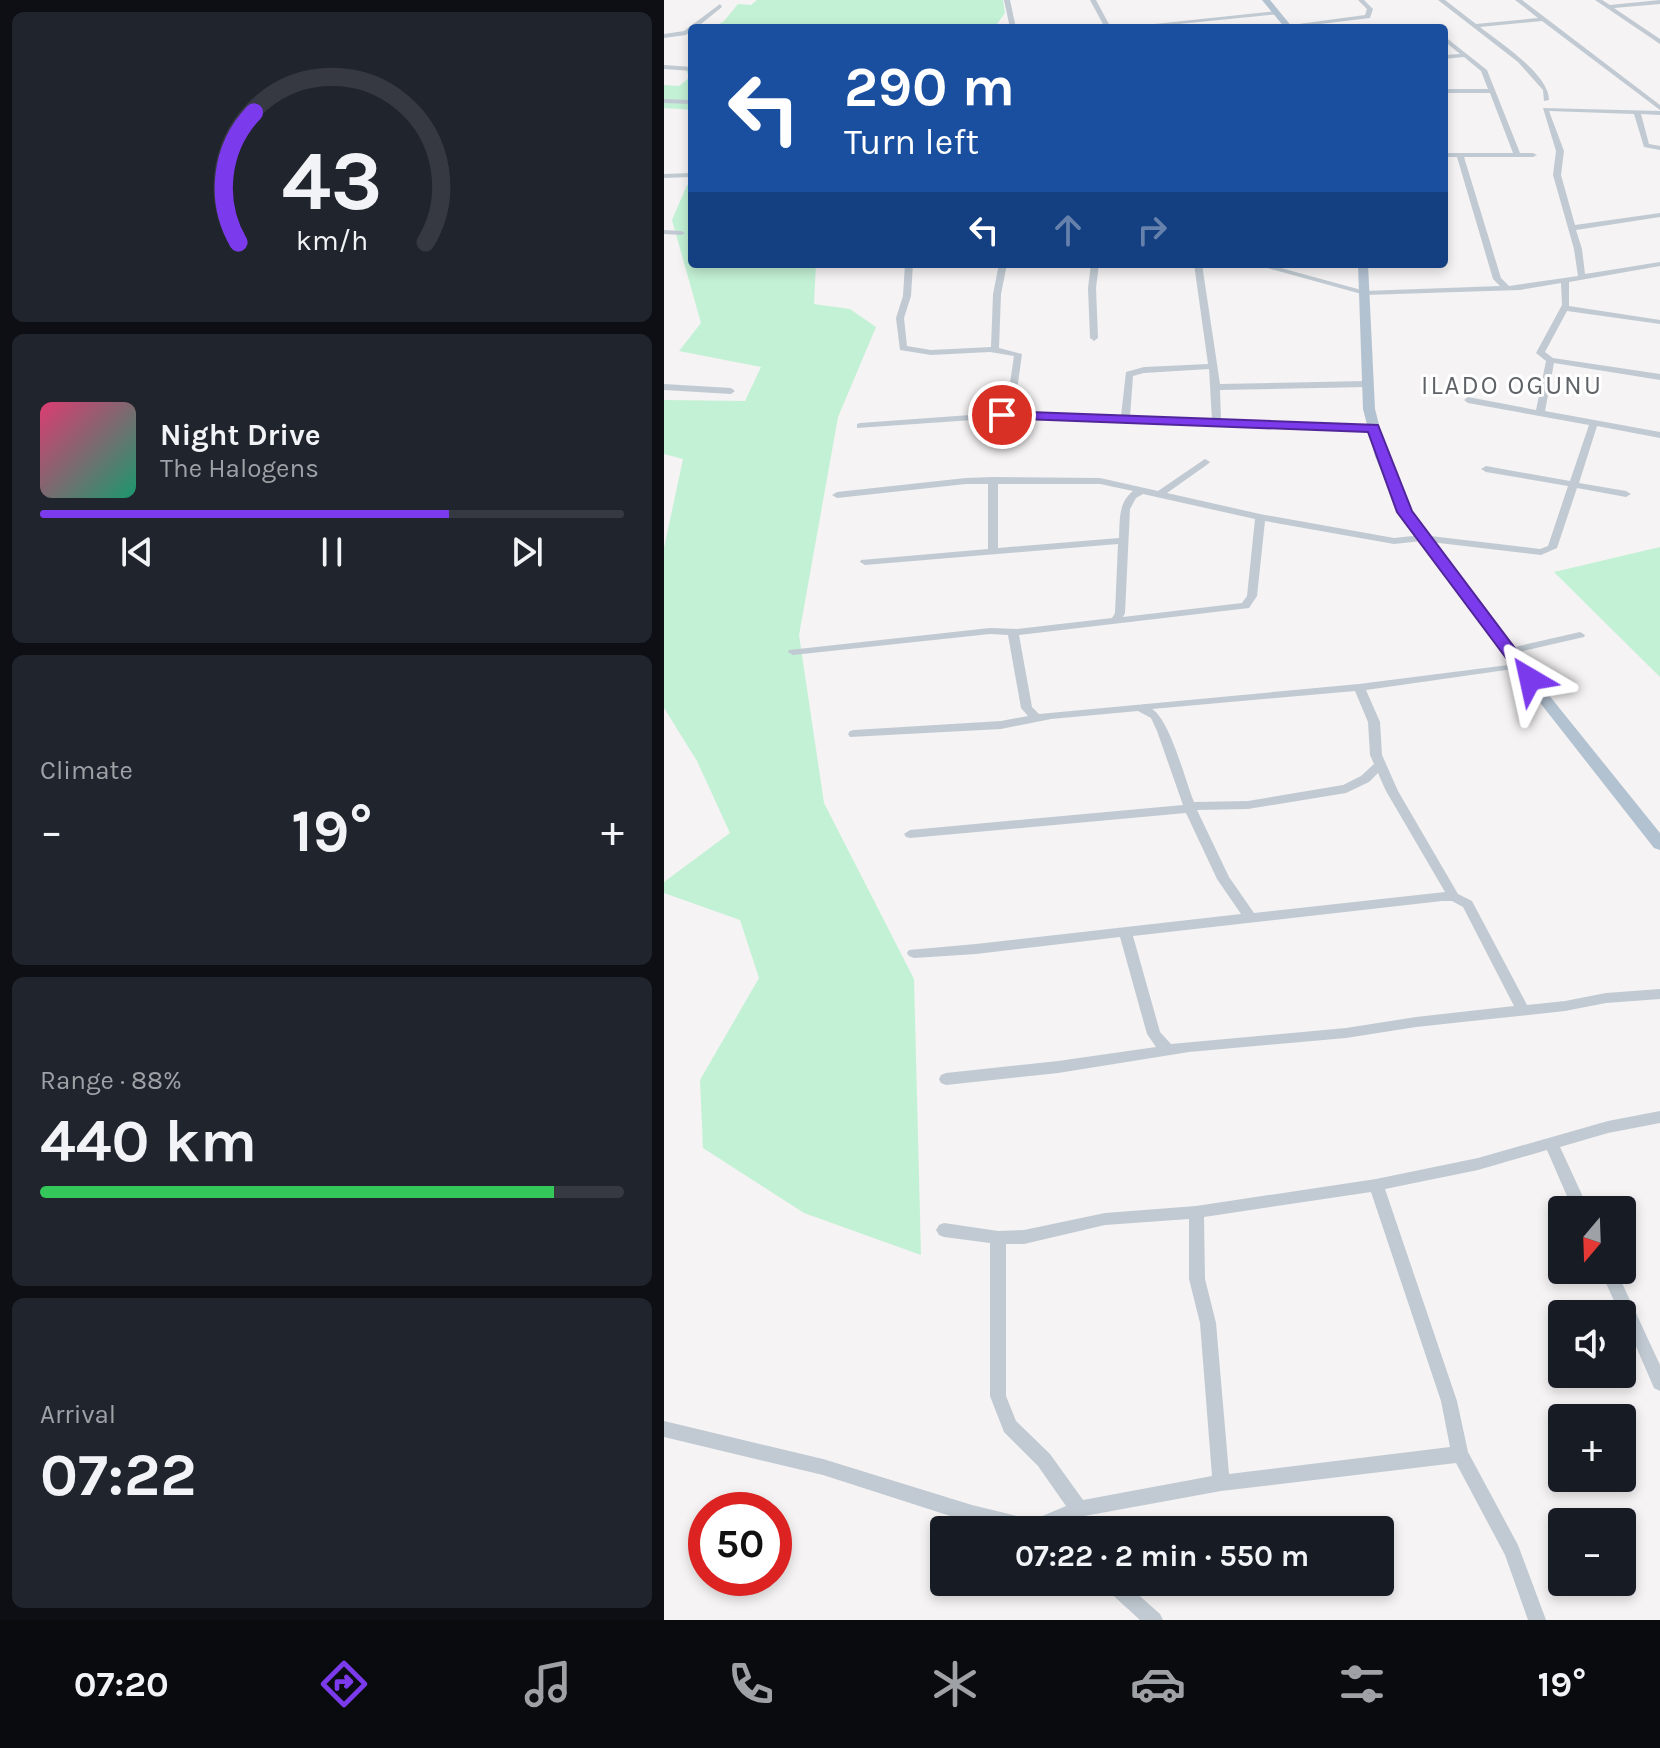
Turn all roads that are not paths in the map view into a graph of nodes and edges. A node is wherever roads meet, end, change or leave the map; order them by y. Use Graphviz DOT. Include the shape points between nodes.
graph roads {
  1 [pos="1007,0"];
  2 [pos="1093,0"];
  3 [pos="1266,0"];
  4 [pos="1361,0"];
  5 [pos="1441,0"];
  6 [pos="1518,0"];
  7 [pos="1598,0"];
  8 [pos="1660,2"];
  9 [pos="720,6"];
  10 [pos="1609,7"];
  11 [pos="1277,13"];
  12 [pos="1544,19"];
  13 [pos="700,24"];
  14 [pos="1012,24"];
  15 [pos="1106,24"];
  16 [pos="1162,24"];
  17 [pos="1286,24"];
  18 [pos="1312,24"];
  19 [pos="1476,26"];
  20 [pos="688,32"];
  21 [pos="1660,32"];
  22 [pos="1646,33"];
  23 [pos="664,36"];
  24 [pos="1448,41"];
  25 [pos="1660,42"];
  26 [pos="1466,55"];
  27 [pos="1448,57"];
  28 [pos="664,67"];
  29 [pos="688,69"];
  30 [pos="1448,91"];
  31 [pos="1491,91"];
  32 [pos="1546,100"];
  33 [pos="664,101"];
  34 [pos="688,102"];
  35 [pos="1660,110"];
  36 [pos="1637,112"];
  37 [pos="1660,148"];
  38 [pos="1448,155"];
  39 [pos="1460,155"];
  40 [pos="1517,155"];
  41 [pos="1533,155"];
  42 [pos="688,175"];
  43 [pos="664,176"];
  44 [pos="1660,215"];
  45 [pos="1572,228"];
  46 [pos="664,232"];
  47 [pos="681,233"];
  48 [pos="1660,264"];
  49 [pos="909,268"];
  50 [pos="1002,268"];
  51 [pos="1094,268"];
  52 [pos="1199,268"];
  53 [pos="1272,268"];
  54 [pos="1363,268"];
  55 [pos="1636,269"];
  56 [pos="1660,272"];
  57 [pos="1582,278"];
  58 [pos="1497,279"];
  59 [pos="1565,280"];
  60 [pos="1507,288"];
  61 [pos="1490,289"];
  62 [pos="1365,293"];
  63 [pos="1565,308"];
  64 [pos="1660,322"];
  65 [pos="1094,338"];
  66 [pos="995,349"];
  67 [pos="1550,360"];
  68 [pos="1213,366"];
  69 [pos="1660,377"];
  70 [pos="1367,384"];
  71 [pos="664,387"];
  72 [pos="1216,387"];
  73 [pos="731,391"];
  74 [pos="1468,400"];
  75 [pos="1540,413"];
  76 [pos="1002,415"];
  77 [pos="1125,419"];
  78 [pos="1217,422"];
  79 [pos="1593,425"];
  80 [pos="860,426"];
  81 [pos="1373,428"];
  82 [pos="1660,435"];
  83 [pos="1205,462"];
  84 [pos="1486,469"];
  85 [pos="993,480"];
  86 [pos="1573,485"];
  87 [pos="1142,490"];
  88 [pos="1160,494"];
  89 [pos="1626,494"];
  90 [pos="837,495"];
  91 [pos="1260,517"];
  92 [pos="1422,538"];
  93 [pos="1123,541"];
  94 [pos="993,552"];
  95 [pos="865,562"];
  96 [pos="1117,617"];
  97 [pos="1013,632"];
  98 [pos="1580,635"];
  99 [pos="1510,651"];
  100 [pos="793,652"];
  101 [pos="1520,665"];
  102 [pos="1359,687"];
  103 [pos="1162,705"];
  104 [pos="1140,707"];
  105 [pos="1155,716"];
  106 [pos="1036,718"];
  107 [pos="854,734"];
  108 [pos="1380,765"];
  109 [pos="1191,807"];
  110 [pos="910,834"];
  111 [pos="1660,844"];
  112 [pos="1454,897"];
  113 [pos="1241,913"];
  114 [pos="1125,931"];
  115 [pos="914,953"];
  116 [pos="1660,994"];
  117 [pos="1523,1010"];
  118 [pos="1168,1051"];
  119 [pos="946,1079"];
  120 [pos="1660,1117"];
  121 [pos="1551,1143"];
  122 [pos="1376,1185"];
  123 [pos="1575,1196"];
  124 [pos="1196,1212"];
  125 [pos="944,1230"];
  126 [pos="998,1238"];
  127 [pos="1614,1284"];
  128 [pos="1660,1383"];
  129 [pos="664,1429"];
  130 [pos="1460,1454"];
  131 [pos="1221,1483"];
  132 [pos="1079,1509"];
  133 [pos="981,1516"];
  134 [pos="1064,1516"];
  135 [pos="1127,1596"];
  136 [pos="1154,1620"];
  137 [pos="1537,1620"];
  1 -- 14 [label="street"];
  2 -- 15 [label="street"];
  3 -- 11 [label="main road"];
  4 -- 18 [label="street" via="1370,9 1368,17"];
  5 -- 19 [label="street"];
  6 -- 12 [label="street"];
  7 -- 10 [label="street"];
  8 -- 10 [label="street"];
  9 -- 13 [label="street"];
  10 -- 22 [label="street"];
  11 -- 16 [label="street"];
  11 -- 17 [label="main road"];
  12 -- 19 [label="street"];
  12 -- 35 [label="street"];
  19 -- 32 [label="street" via="1520,61 1546,90"];
  20 -- 23 [label="street"];
  21 -- 22 [label="street"];
  22 -- 25 [label="street"];
  24 -- 26 [label="street"];
  26 -- 27 [label="street"];
  26 -- 31 [label="street" via="1484,70"];
  28 -- 29 [label="street"];
  30 -- 31 [label="street"];
  31 -- 40 [label="street"];
  33 -- 34 [label="street"];
  35 -- 36 [label="street"];
  36 -- 37 [label="street" via="1646,146"];
  36 -- 45 [label="street" via="1545,109 1560,151 1557,175"];
  38 -- 39 [label="street"];
  39 -- 40 [label="street"];
  39 -- 58 [label="street"];
  40 -- 41 [label="street"];
  42 -- 43 [label="street"];
  44 -- 45 [label="street"];
  45 -- 57 [label="street"];
  46 -- 47 [label="street"];
  48 -- 55 [label="street"];
  49 -- 66 [label="street" via="900,318 903,348"];
  50 -- 66 [label="street"];
  51 -- 65 [label="street"];
  52 -- 68 [label="street"];
  53 -- 62 [label="street"];
  54 -- 62 [label="main road"];
  55 -- 56 [label="street"];
  55 -- 57 [label="street"];
  57 -- 59 [label="street"];
  58 -- 60 [label="street"];
  58 -- 61 [label="street"];
  59 -- 60 [label="street"];
  59 -- 63 [label="street"];
  60 -- 61 [label="street"];
  61 -- 62 [label="street"];
  62 -- 70 [label="main road"];
  63 -- 64 [label="street"];
  63 -- 67 [label="street" via="1540,353"];
  66 -- 76 [label="street" via="1020,355"];
  67 -- 69 [label="street"];
  67 -- 75 [label="street"];
  68 -- 72 [label="street"];
  68 -- 77 [label="street" via="1129,374"];
  70 -- 72 [label="street"];
  70 -- 81 [label="main road"];
  71 -- 73 [label="street"];
  72 -- 78 [label="street"];
  74 -- 75 [label="street"];
  75 -- 79 [label="street"];
  76 -- 77 [label="street"];
  76 -- 80 [label="street"];
  77 -- 78 [label="street"];
  78 -- 81 [label="street"];
  79 -- 82 [label="street"];
  79 -- 86 [label="street"];
  81 -- 92 [label="main road" via="1404,512"];
  83 -- 88 [label="street"];
  84 -- 86 [label="street"];
  85 -- 87 [label="street" via="1100,481"];
  85 -- 90 [label="street"];
  85 -- 94 [label="street"];
  86 -- 89 [label="street"];
  86 -- 92 [label="street" via="1548,550"];
  87 -- 88 [label="street"];
  87 -- 93 [label="street" via="1125,509"];
  88 -- 91 [label="street"];
  91 -- 92 [label="street" via="1394,541"];
  91 -- 96 [label="street" via="1250,603 1229,610"];
  92 -- 99 [label="main road"];
  93 -- 94 [label="street"];
  93 -- 96 [label="street"];
  94 -- 95 [label="street"];
  96 -- 97 [label="street"];
  97 -- 100 [label="street"];
  97 -- 106 [label="street" via="1027,708"];
  98 -- 99 [label="street"];
  99 -- 101 [label="main road"];
  101 -- 102 [label="street"];
  101 -- 111 [label="main road"];
  102 -- 103 [label="street"];
  102 -- 108 [label="street" via="1374,722"];
  103 -- 104 [label="street"];
  103 -- 105 [label="street"];
  104 -- 105 [label="street"];
  104 -- 106 [label="street"];
  105 -- 109 [label="street"];
  106 -- 107 [label="street"];
  108 -- 109 [label="street" via="1346,789 1248,805"];
  108 -- 112 [label="street"];
  109 -- 110 [label="street"];
  109 -- 113 [label="street"];
  112 -- 113 [label="street"];
  112 -- 117 [label="street" via="1468,904"];
  113 -- 114 [label="street"];
  114 -- 115 [label="street"];
  114 -- 118 [label="street" via="1154,1034"];
  116 -- 117 [label="street"];
  117 -- 118 [label="street"];
  118 -- 119 [label="street"];
  120 -- 121 [label="street"];
  121 -- 122 [label="street"];
  121 -- 123 [label="street"];
  122 -- 124 [label="street"];
  122 -- 130 [label="street" via="1449,1401"];
  124 -- 126 [label="street" via="1124,1217"];
  124 -- 131 [label="street" via="1197,1279 1208,1323"];
  125 -- 126 [label="street"];
  126 -- 132 [label="street" via="998,1396 1010,1426 1044,1460"];
  127 -- 128 [label="street"];
  129 -- 133 [label="street" via="823,1467"];
  130 -- 131 [label="street"];
  130 -- 137 [label="street" via="1512,1551"];
  131 -- 132 [label="street"];
  132 -- 134 [label="street"];
  135 -- 136 [label="street"];
}
